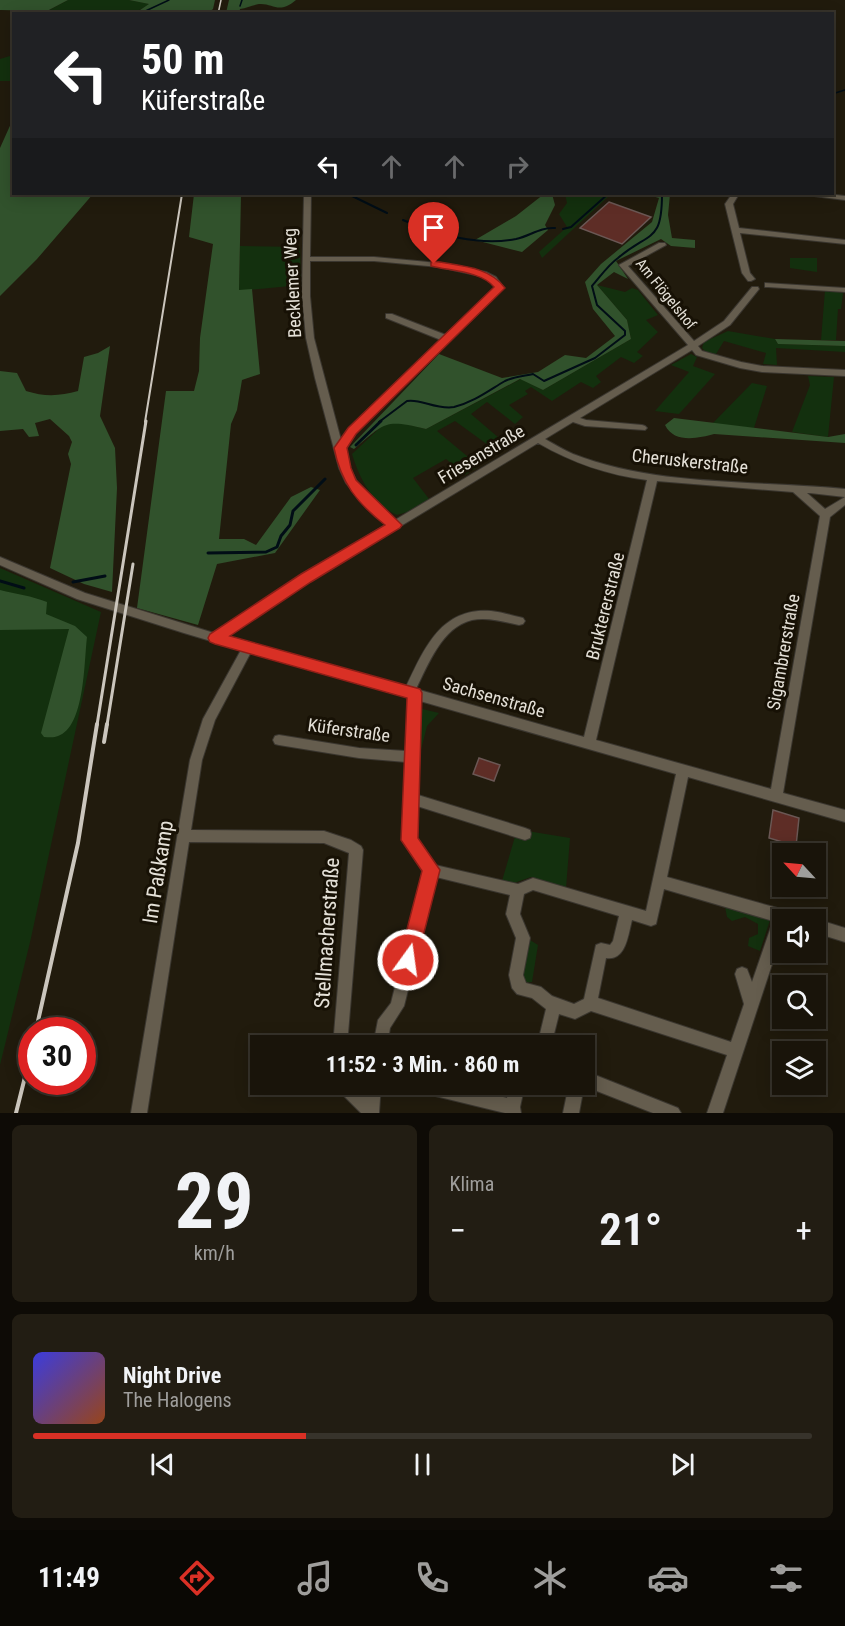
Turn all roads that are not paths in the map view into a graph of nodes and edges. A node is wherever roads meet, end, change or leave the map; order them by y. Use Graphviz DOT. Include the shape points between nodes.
graph roads {
  1 [pos="307,195"];
  2 [pos="734,195"];
  3 [pos="822,195"];
  4 [pos="845,198"];
  5 [pos="735,230"];
  6 [pos="845,242"];
  7 [pos="662,245"];
  8 [pos="306,259"];
  9 [pos="751,279"];
  10 [pos="768,285"];
  11 [pos="755,289"];
  12 [pos="845,290"];
  13 [pos="389,316"];
  14 [pos="447,339"];
  15 [pos="691,347"];
  16 [pos="845,373"];
  17 [pos="575,419"];
  18 [pos="642,428"];
  19 [pos="538,439"];
  20 [pos="340,448"];
  21 [pos="654,477"];
  22 [pos="795,488"];
  23 [pos="845,493"];
  24 [pos="845,500"];
  25 [pos="825,515"];
  26 [pos="395,525"];
  27 [pos="0,561"];
  28 [pos="519,621"];
  29 [pos="215,638"];
  30 [pos="249,647"];
  31 [pos="412,693"];
  32 [pos="279,740"];
  33 [pos="590,743"];
  34 [pos="413,757"];
  35 [pos="683,769"];
  36 [pos="776,795"];
  37 [pos="412,800"];
  38 [pos="845,816"];
  39 [pos="525,834"];
  40 [pos="186,836"];
  41 [pos="431,870"];
  42 [pos="659,881"];
  43 [pos="518,890"];
  44 [pos="627,912"];
  45 [pos="772,914"];
  46 [pos="826,930"];
  47 [pos="845,935"];
  48 [pos="772,952"];
  49 [pos="742,974"];
  50 [pos="590,1003"];
  51 [pos="751,1003"];
  52 [pos="554,1005"];
  53 [pos="341,1035"];
  54 [pos="382,1035"];
  55 [pos="547,1035"];
  56 [pos="737,1051"];
  57 [pos="595,1083"];
  58 [pos="353,1095"];
  59 [pos="373,1095"];
  60 [pos="459,1095"];
  61 [pos="516,1095"];
  62 [pos="575,1095"];
  63 [pos="513,1110"];
  64 [pos="140,1113"];
  65 [pos="371,1113"];
  66 [pos="571,1113"];
  67 [pos="673,1113"];
  68 [pos="715,1113"];
  1 -- 8 [label="street, Becklemer Weg"];
  2 -- 5 [label="street" via="729,204"];
  3 -- 4 [label="street"];
  5 -- 6 [label="street"];
  5 -- 9 [label="street"];
  7 -- 15 [label="street, Am Flögelshof" via="623,265"];
  8 -- 14 [label="street" via="420,261 493,279 500,288"];
  8 -- 20 [label="street, Becklemer Weg" via="310,338"];
  9 -- 10 [label="street"];
  9 -- 11 [label="street" via="747,283"];
  10 -- 11 [label="street"];
  10 -- 12 [label="street"];
  11 -- 15 [label="street, Friesenstraße" via="727,323"];
  13 -- 14 [label="street"];
  14 -- 20 [label="street" via="352,431"];
  15 -- 16 [label="street" via="705,356 740,365"];
  15 -- 17 [label="street, Friesenstraße"];
  17 -- 18 [label="street"];
  17 -- 19 [label="street, Friesenstraße"];
  19 -- 21 [label="street, Cheruskerstraße" via="553,450 594,464"];
  19 -- 26 [label="street, Friesenstraße"];
  20 -- 26 [label="street, Becklemer Weg" via="351,483"];
  21 -- 22 [label="street, Cheruskerstraße"];
  21 -- 33 [label="street, Bruktererstraße"];
  22 -- 23 [label="street, Cheruskerstraße"];
  22 -- 25 [label="street"];
  24 -- 25 [label="street"];
  25 -- 36 [label="street, Sigambrerstraße"];
  26 -- 29 [label="street, Friesenstraße"];
  27 -- 29 [label="street, Sachsenstraße" via="81,596"];
  28 -- 31 [label="street" via="480,615 451,625 429,651"];
  29 -- 30 [label="street, Sachsenstraße"];
  30 -- 31 [label="street, Sachsenstraße"];
  30 -- 40 [label="street, Im Paßkamp" via="209,719 196,760"];
  31 -- 33 [label="street, Sachsenstraße"];
  31 -- 34 [label="street, Küferstraße"];
  32 -- 34 [label="street, Küferstraße"];
  33 -- 35 [label="street, Sachsenstraße"];
  34 -- 37 [label="street, Küferstraße"];
  35 -- 36 [label="street, Sachsenstraße"];
  35 -- 42 [label="street"];
  36 -- 38 [label="street, Sachsenstraße"];
  37 -- 39 [label="street"];
  37 -- 41 [label="street, Küferstraße" via="410,840"];
  40 -- 53 [label="street, Stellmacherstraße" via="324,837 356,850"];
  40 -- 64 [label="street, Im Paßkamp"];
  41 -- 43 [label="street"];
  41 -- 54 [label="street" via="397,1006 383,1025"];
  42 -- 44 [label="street" via="658,905 651,919"];
  42 -- 45 [label="street"];
  43 -- 44 [label="street" via="533,884"];
  43 -- 52 [label="street" via="513,914 523,938 517,983"];
  44 -- 50 [label="street" via="620,944 614,952 601,950"];
  46 -- 47 [label="street"];
  48 -- 51 [label="street"];
  49 -- 51 [label="street"];
  50 -- 52 [label="street" via="575,1012"];
  50 -- 56 [label="street"];
  51 -- 56 [label="street"];
  52 -- 55 [label="street"];
  56 -- 68 [label="street"];
  57 -- 67 [label="street"];
  58 -- 65 [label="street"];
  59 -- 65 [label="street"];
  60 -- 63 [label="street"];
  61 -- 63 [label="street"];
  62 -- 66 [label="street"];
}
